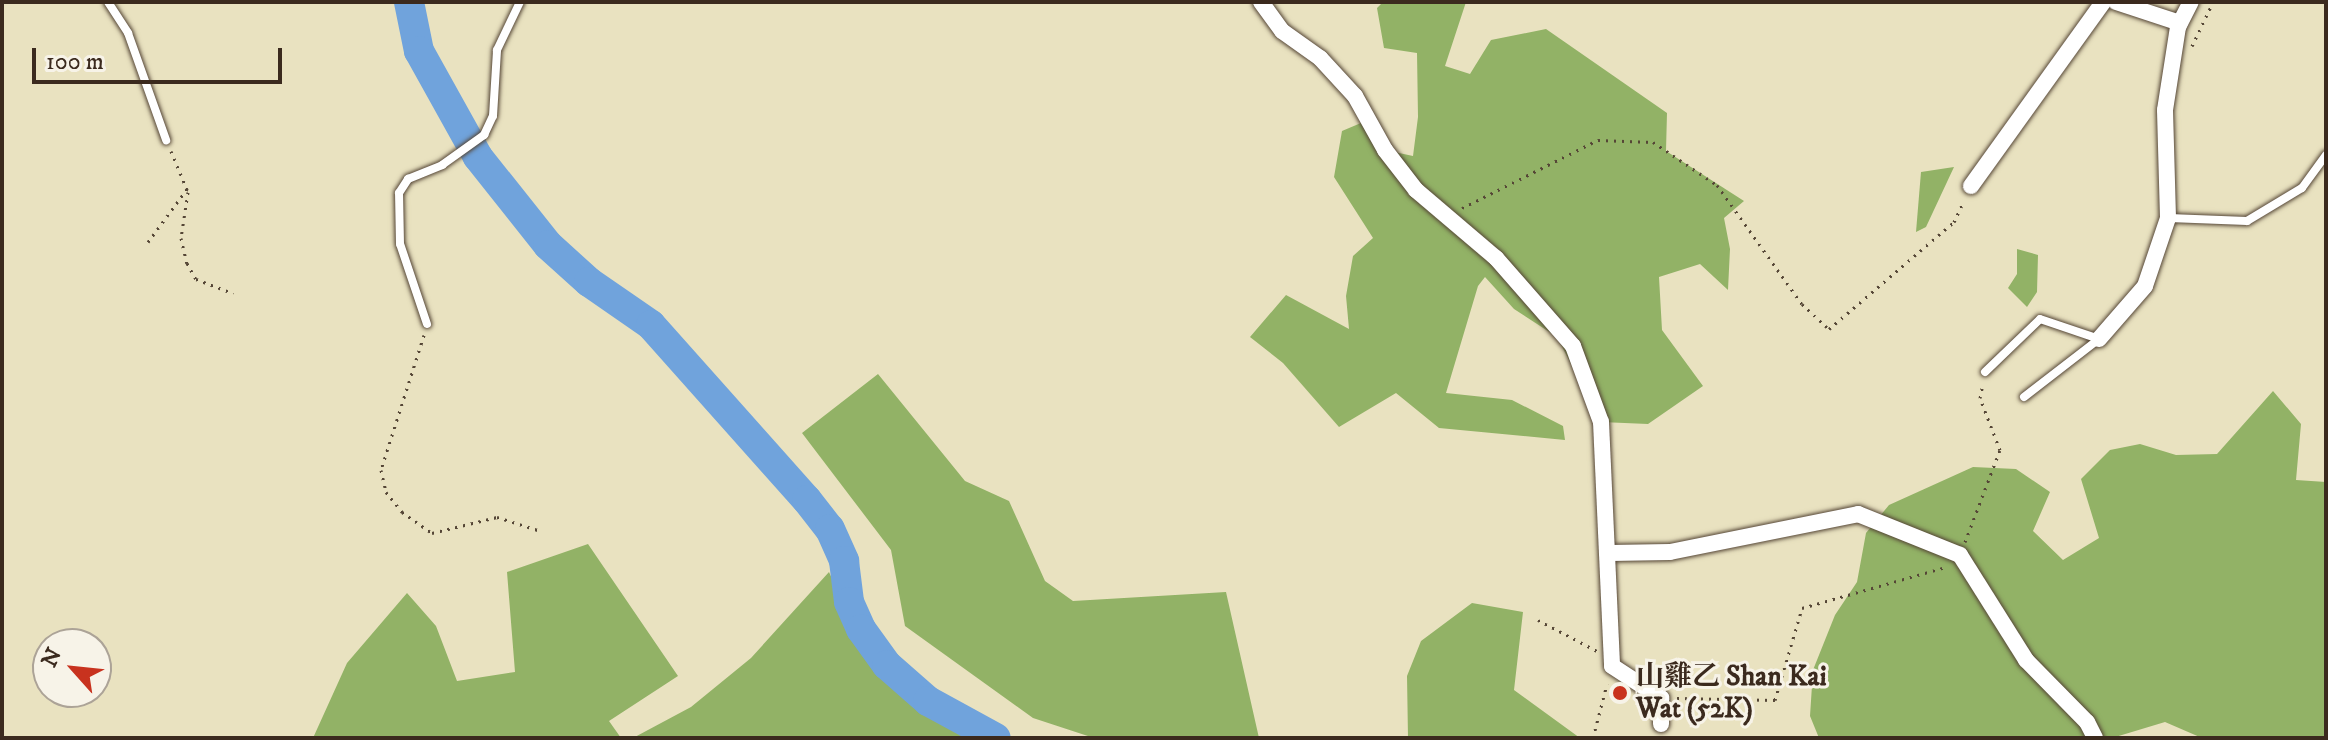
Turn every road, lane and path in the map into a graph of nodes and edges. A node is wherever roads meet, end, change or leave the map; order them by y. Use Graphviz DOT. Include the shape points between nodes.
graph roads {
  1 [pos="108,2"];
  2 [pos="520,2"];
  3 [pos="1261,2"];
  4 [pos="2103,2"];
  5 [pos="2116,2"];
  6 [pos="2191,2"];
  7 [pos="2213,2"];
  8 [pos="2180,23"];
  9 [pos="2176,45"];
  10 [pos="166,140"];
  11 [pos="2326,155"];
  12 [pos="1971,186"];
  13 [pos="187,189"];
  14 [pos="1448,215"];
  15 [pos="2168,218"];
  16 [pos="148,242"];
  17 [pos="233,293"];
  18 [pos="427,324"];
  19 [pos="2099,339"];
  20 [pos="1985,372"];
  21 [pos="2024,397"];
  22 [pos="541,531"];
  23 [pos="1610,553"];
  24 [pos="1960,555"];
  25 [pos="1538,620"];
  26 [pos="1612,666"];
  27 [pos="1661,698"];
  28 [pos="1661,724"];
  29 [pos="1593,738"];
  30 [pos="2095,738"];
  1 -- 10 [label="lane" via="128,33"];
  2 -- 18 [label="lane" via="497,50 493,116 484,135 442,165 408,179 396,215"];
  3 -- 14 [label="street" via="1282,31 1320,58 1355,96 1385,150 1416,190"];
  4 -- 12 [label="street"];
  5 -- 8 [label="street"];
  6 -- 8 [label="street"];
  7 -- 9 [label="path" via="2195,47"];
  8 -- 9 [label="street"];
  9 -- 15 [label="street" via="2165,110"];
  10 -- 13 [label="path"];
  11 -- 15 [label="lane" via="2302,188 2247,221"];
  12 -- 14 [label="path" via="1954,222 1829,329 1802,304 1717,185 1653,142 1598,140"];
  13 -- 16 [label="path"];
  13 -- 17 [label="path" via="181,238 187,263 196,279"];
  14 -- 23 [label="street" via="1554,320 1584,369 1601,422"];
  15 -- 19 [label="street" via="2145,286"];
  18 -- 22 [label="path" via="381,470 386,492 402,512 432,533 497,517"];
  19 -- 20 [label="lane" via="2040,319"];
  19 -- 21 [label="lane"];
  20 -- 24 [label="path" via="1980,398 2000,450"];
  23 -- 24 [label="street" via="1670,552 1858,514"];
  23 -- 26 [label="street"];
  24 -- 27 [label="path" via="1939,573 1802,608 1775,700"];
  24 -- 30 [label="street" via="2026,660 2087,722"];
  25 -- 26 [label="path" via="1599,652"];
  26 -- 27 [label="street"];
  26 -- 29 [label="path"];
  27 -- 28 [label="street"];
}
